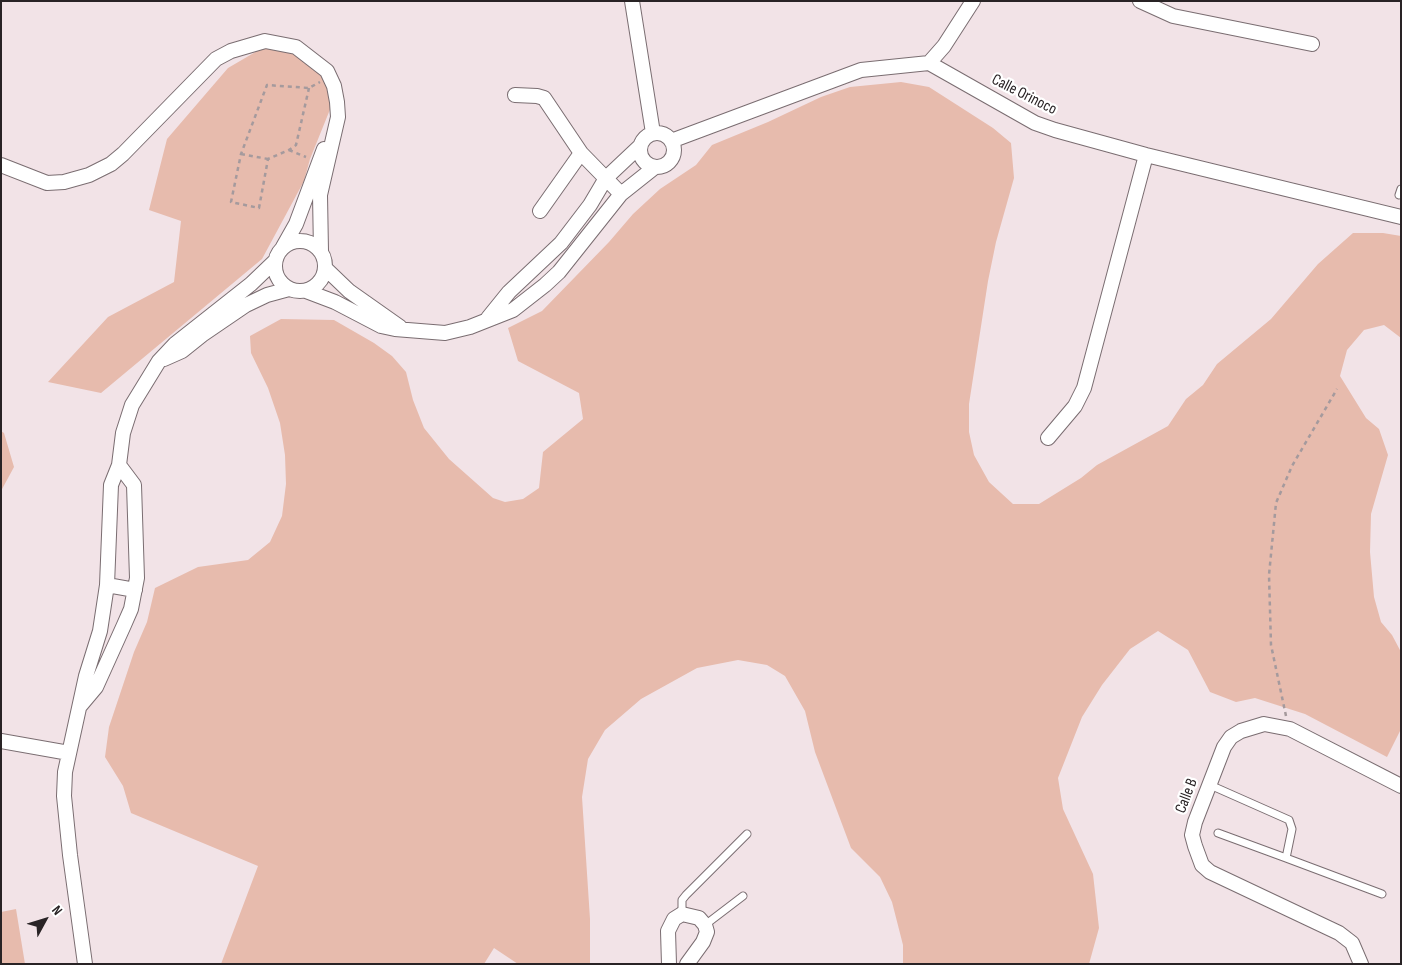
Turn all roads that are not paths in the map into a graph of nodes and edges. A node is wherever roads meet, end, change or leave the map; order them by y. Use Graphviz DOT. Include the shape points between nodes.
graph roads {
  1 [pos="632,1"];
  2 [pos="973,1"];
  3 [pos="1140,1"];
  4 [pos="1312,44"];
  5 [pos="929,63"];
  6 [pos="515,95"];
  7 [pos="334,133"];
  8 [pos="653,133"];
  9 [pos="671,141"];
  10 [pos="640,146"];
  11 [pos="581,153"];
  12 [pos="1146,155"];
  13 [pos="1,165"];
  14 [pos="655,167"];
  15 [pos="606,178"];
  16 [pos="621,194"];
  17 [pos="540,211"];
  18 [pos="1401,217"];
  19 [pos="283,247"];
  20 [pos="321,250"];
  21 [pos="275,261"];
  22 [pos="325,268"];
  23 [pos="532,270"];
  24 [pos="545,285"];
  25 [pos="289,289"];
  26 [pos="306,291"];
  27 [pos="488,318"];
  28 [pos="405,330"];
  29 [pos="159,361"];
  30 [pos="1048,438"];
  31 [pos="119,465"];
  32 [pos="107,585"];
  33 [pos="135,590"];
  34 [pos="80,706"];
  35 [pos="1,741"];
  36 [pos="70,749"];
  37 [pos="1210,785"];
  38 [pos="1401,786"];
  39 [pos="1218,833"];
  40 [pos="747,834"];
  41 [pos="1286,858"];
  42 [pos="1382,894"];
  43 [pos="743,896"];
  44 [pos="682,914"];
  45 [pos="705,925"];
  46 [pos="84,964"];
  47 [pos="669,964"];
  48 [pos="687,964"];
  49 [pos="1361,964"];
  1 -- 8 [label="street"];
  2 -- 5 [label="street"];
  3 -- 4 [label="street" via="1173,16"];
  5 -- 9 [label="street" via="861,70"];
  5 -- 12 [label="street, Calle Orinoco" via="1035,123"];
  6 -- 11 [label="street" via="544,98"];
  7 -- 13 [label="street" via="338,110 334,86 327,70 296,47 264,41 231,51 216,60 123,154 100,171 64,182 47,182"];
  7 -- 19 [label="street"];
  7 -- 20 [label="street" via="320,195"];
  8 -- 9 [label="street"];
  8 -- 10 [label="street"];
  9 -- 14 [label="street" via="674,152 670,161"];
  10 -- 14 [label="street" via="643,160"];
  10 -- 15 [label="street"];
  11 -- 15 [label="street"];
  11 -- 17 [label="street"];
  12 -- 18 [label="street, Calle Orinoco"];
  12 -- 30 [label="street" via="1084,388 1075,406"];
  14 -- 16 [label="street"];
  15 -- 16 [label="street"];
  15 -- 23 [label="street" via="561,243"];
  16 -- 24 [label="street"];
  19 -- 20 [label="street" via="290,242 306,241"];
  19 -- 21 [label="street"];
  20 -- 22 [label="street"];
  21 -- 25 [label="street" via="277,276"];
  21 -- 29 [label="street"];
  22 -- 26 [label="street" via="320,282"];
  22 -- 28 [label="street" via="357,296"];
  23 -- 24 [label="street" via="534,281"];
  23 -- 27 [label="street"];
  24 -- 27 [label="street" via="513,310"];
  25 -- 26 [label="street"];
  25 -- 29 [label="street" via="267,294 246,305 182,351"];
  26 -- 28 [label="street" via="382,326"];
  27 -- 28 [label="street" via="445,334"];
  29 -- 31 [label="street" via="132,404 123,433"];
  31 -- 32 [label="street" via="111,485"];
  31 -- 33 [label="street" via="134,485 138,559"];
  32 -- 33 [label="street"];
  32 -- 34 [label="street" via="100,630"];
  33 -- 34 [label="street" via="131,609 96,687"];
  34 -- 36 [label="street"];
  35 -- 36 [label="street" via="28,744 38,740"];
  36 -- 46 [label="street" via="64,796"];
  37 -- 38 [label="street, Calle B" via="1231,737 1264,724 1290,729"];
  37 -- 41 [label="lane" via="1288,820 1292,829"];
  37 -- 49 [label="street, Calle B" via="1192,835 1202,865 1226,880 1339,933 1352,943"];
  39 -- 41 [label="lane"];
  40 -- 44 [label="lane" via="686,895 682,900"];
  41 -- 42 [label="lane"];
  43 -- 45 [label="lane"];
  44 -- 45 [label="street" via="699,918"];
  44 -- 47 [label="street" via="674,919 668,931"];
  45 -- 48 [label="street" via="707,932 703,942"];
}
